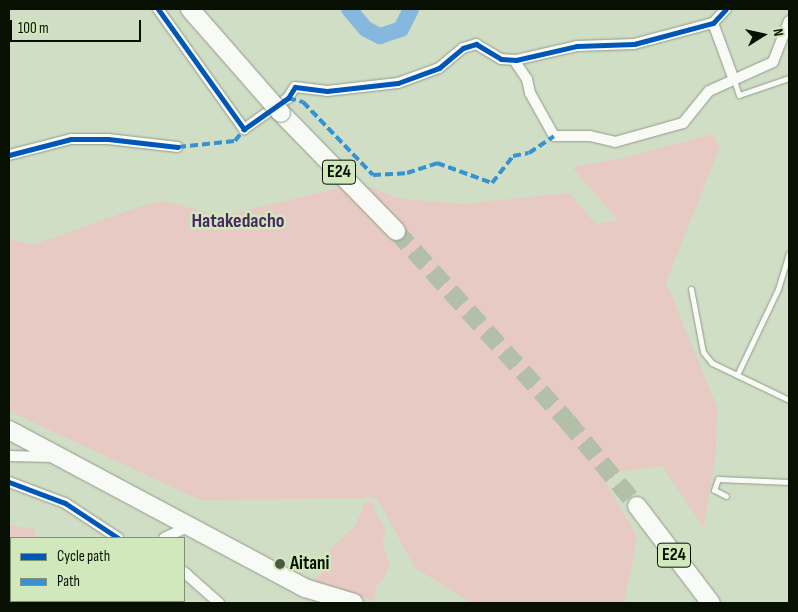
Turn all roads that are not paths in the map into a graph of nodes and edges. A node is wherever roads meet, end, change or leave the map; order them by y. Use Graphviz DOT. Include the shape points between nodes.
graph roads {
  1 [pos="158,9"];
  2 [pos="190,9"];
  3 [pos="726,9"];
  4 [pos="789,21"];
  5 [pos="713,23"];
  6 [pos="514,60"];
  7 [pos="789,78"];
  8 [pos="734,80"];
  9 [pos="178,147"];
  10 [pos="9,155"];
  11 [pos="396,231"];
  12 [pos="789,254"];
  13 [pos="691,289"];
  14 [pos="737,375"];
  15 [pos="789,400"];
  16 [pos="9,430"];
  17 [pos="9,456"];
  18 [pos="61,458"];
  19 [pos="9,482"];
  20 [pos="789,482"];
  21 [pos="726,496"];
  22 [pos="637,506"];
  23 [pos="188,527"];
  24 [pos="116,537"];
  25 [pos="166,537"];
  26 [pos="185,573"];
  27 [pos="219,603"];
  28 [pos="354,603"];
  29 [pos="711,603"];
  1 -- 6 [label="street" via="244,129 288,98 295,87 327,91 398,83 440,68 462,48 476,44 501,59"];
  2 -- 11 [label="highway, E24, bridge" via="281,113"];
  3 -- 5 [label="street"];
  4 -- 8 [label="street" via="773,62"];
  5 -- 6 [label="street" via="634,44 577,46"];
  5 -- 8 [label="street"];
  6 -- 8 [label="street" via="527,79 530,93 554,136 590,136 615,142 683,123 709,91"];
  7 -- 8 [label="lane" via="739,95"];
  9 -- 10 [label="street" via="108,139 71,139"];
  12 -- 14 [label="lane" via="778,289"];
  13 -- 14 [label="lane" via="703,352 712,363"];
  14 -- 15 [label="lane"];
  16 -- 18 [label="highway"];
  17 -- 18 [label="street"];
  18 -- 23 [label="highway"];
  19 -- 24 [label="street" via="65,503"];
  20 -- 21 [label="lane" via="718,479 714,490"];
  22 -- 29 [label="highway, E24"];
  23 -- 25 [label="street"];
  23 -- 28 [label="highway" via="305,588"];
  26 -- 27 [label="street"];
}
